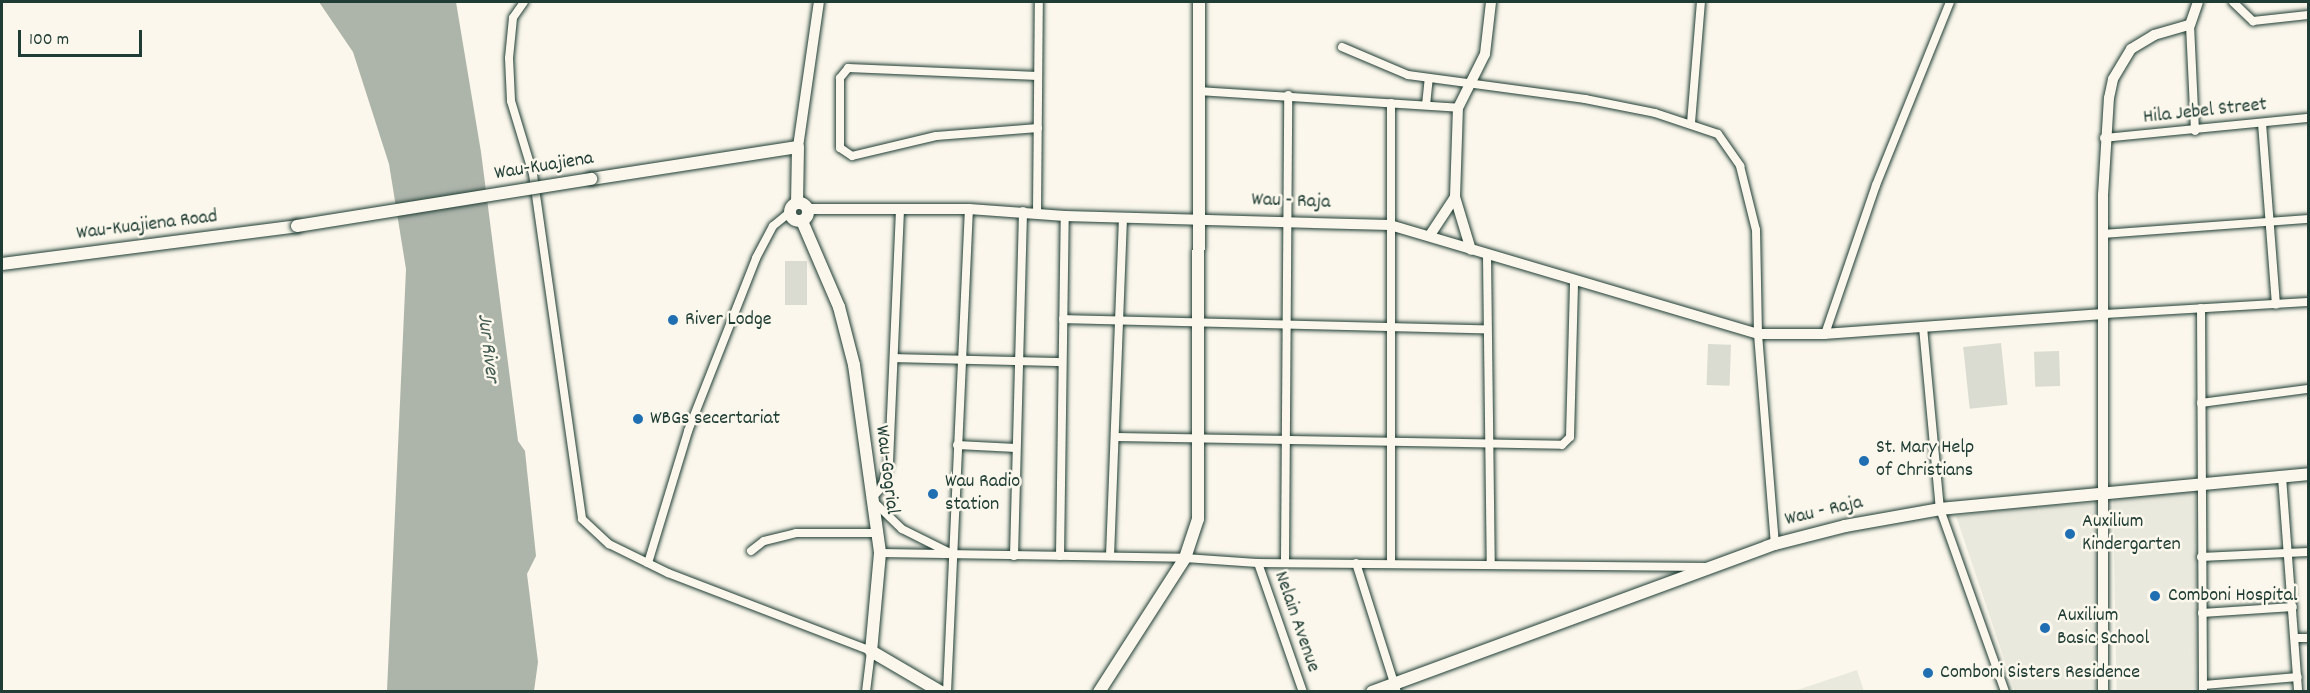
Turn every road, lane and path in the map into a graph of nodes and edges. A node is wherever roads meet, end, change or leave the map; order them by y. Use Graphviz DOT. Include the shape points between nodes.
graph roads {
  1 [pos="524,2"];
  2 [pos="819,2"];
  3 [pos="1039,2"];
  4 [pos="1199,2"];
  5 [pos="1491,2"];
  6 [pos="1701,2"];
  7 [pos="1950,2"];
  8 [pos="2198,2"];
  9 [pos="2233,2"];
  10 [pos="2308,15"];
  11 [pos="2190,25"];
  12 [pos="1342,47"];
  13 [pos="1038,76"];
  14 [pos="1429,78"];
  15 [pos="1472,81"];
  16 [pos="1198,91"];
  17 [pos="1288,95"];
  18 [pos="1391,103"];
  19 [pos="1426,105"];
  20 [pos="1458,108"];
  21 [pos="2308,118"];
  22 [pos="1691,123"];
  23 [pos="2262,123"];
  24 [pos="1038,129"];
  25 [pos="2196,131"];
  26 [pos="2104,138"];
  27 [pos="798,147"];
  28 [pos="1455,197"];
  29 [pos="798,208"];
  30 [pos="969,209"];
  31 [pos="900,210"];
  32 [pos="1023,211"];
  33 [pos="1037,213"];
  34 [pos="1065,216"];
  35 [pos="1123,218"];
  36 [pos="2308,219"];
  37 [pos="1196,220"];
  38 [pos="1286,221"];
  39 [pos="2271,222"];
  40 [pos="1390,225"];
  41 [pos="297,226"];
  42 [pos="2103,234"];
  43 [pos="1430,235"];
  44 [pos="1471,250"];
  45 [pos="1487,256"];
  46 [pos="2,264"];
  47 [pos="1574,282"];
  48 [pos="2308,302"];
  49 [pos="2276,304"];
  50 [pos="2201,308"];
  51 [pos="2105,314"];
  52 [pos="1064,318"];
  53 [pos="1120,319"];
  54 [pos="1287,324"];
  55 [pos="1197,325"];
  56 [pos="1390,327"];
  57 [pos="1923,327"];
  58 [pos="1486,329"];
  59 [pos="1758,334"];
  60 [pos="1825,334"];
  61 [pos="895,358"];
  62 [pos="962,360"];
  63 [pos="1018,361"];
  64 [pos="1062,362"];
  65 [pos="2308,389"];
  66 [pos="2200,403"];
  67 [pos="1116,437"];
  68 [pos="1197,439"];
  69 [pos="1285,441"];
  70 [pos="1391,443"];
  71 [pos="1488,443"];
  72 [pos="957,445"];
  73 [pos="1016,448"];
  74 [pos="2308,474"];
  75 [pos="2282,477"];
  76 [pos="2200,483"];
  77 [pos="2104,493"];
  78 [pos="871,499"];
  79 [pos="1940,509"];
  80 [pos="875,533"];
  81 [pos="1775,544"];
  82 [pos="751,551"];
  83 [pos="2288,552"];
  84 [pos="2308,552"];
  85 [pos="880,553"];
  86 [pos="954,555"];
  87 [pos="1014,556"];
  88 [pos="1060,556"];
  89 [pos="1110,556"];
  90 [pos="2200,557"];
  91 [pos="1185,558"];
  92 [pos="1285,562"];
  93 [pos="1391,562"];
  94 [pos="648,563"];
  95 [pos="1258,563"];
  96 [pos="1356,563"];
  97 [pos="1491,563"];
  98 [pos="1711,567"];
  99 [pos="2293,607"];
  100 [pos="2202,613"];
  101 [pos="2296,638"];
  102 [pos="2308,638"];
  103 [pos="871,651"];
  104 [pos="2298,677"];
  105 [pos="1396,688"];
  106 [pos="2204,688"];
  107 [pos="2003,690"];
  108 [pos="866,692"];
  109 [pos="941,692"];
  110 [pos="947,692"];
  111 [pos="1099,692"];
  112 [pos="1303,692"];
  113 [pos="1372,692"];
  114 [pos="2103,692"];
  115 [pos="2298,692"];
  1 -- 94 [label="street" via="513,18 509,58 511,101 533,174 582,519 609,544"];
  2 -- 27 [label="street"];
  3 -- 13 [label="street"];
  4 -- 16 [label="main road"];
  5 -- 15 [label="street" via="1485,54"];
  6 -- 22 [label="street"];
  7 -- 60 [label="street" via="1876,184"];
  8 -- 11 [label="street"];
  9 -- 10 [label="street" via="2253,21"];
  11 -- 25 [label="street"];
  11 -- 26 [label="street" via="2154,35 2131,49 2123,59 2113,79"];
  12 -- 14 [label="street" via="1392,70"];
  13 -- 24 [label="street"];
  13 -- 24 [label="street" via="848,68 840,78 840,148 852,156 936,136"];
  14 -- 15 [label="street"];
  14 -- 19 [label="street"];
  15 -- 20 [label="street"];
  15 -- 22 [label="street" via="1585,99"];
  16 -- 17 [label="street"];
  16 -- 37 [label="main road"];
  17 -- 18 [label="street"];
  17 -- 38 [label="street"];
  18 -- 19 [label="street"];
  18 -- 40 [label="street"];
  19 -- 20 [label="street"];
  20 -- 28 [label="street"];
  21 -- 23 [label="street, Hila Jebel Street"];
  22 -- 59 [label="street" via="1718,134 1728,146 1749,193 1759,267"];
  23 -- 25 [label="street, Hila Jebel Street"];
  23 -- 39 [label="street"];
  24 -- 33 [label="street"];
  25 -- 26 [label="street, Hila Jebel Street"];
  26 -- 42 [label="street"];
  27 -- 29 [label="main road"];
  27 -- 41 [label="main road, Wau-Kuajiena, bridge"];
  28 -- 43 [label="street"];
  28 -- 44 [label="street"];
  29 -- 31 [label="street, Wau - Raja"];
  29 -- 78 [label="main road, Wau-Gogrial" via="793,219 802,221 849,336"];
  29 -- 94 [label="street" via="773,226 756,258 687,431"];
  30 -- 31 [label="street, Wau - Raja"];
  30 -- 32 [label="street, Wau - Raja"];
  30 -- 62 [label="street"];
  31 -- 61 [label="street"];
  32 -- 33 [label="street, Wau - Raja"];
  32 -- 63 [label="street"];
  33 -- 34 [label="street, Wau - Raja"];
  34 -- 35 [label="street, Wau - Raja"];
  34 -- 52 [label="street"];
  35 -- 37 [label="street, Wau - Raja"];
  35 -- 53 [label="street"];
  36 -- 39 [label="street"];
  37 -- 38 [label="street, Wau - Raja"];
  37 -- 55 [label="main road"];
  38 -- 40 [label="street, Wau - Raja"];
  38 -- 54 [label="street"];
  39 -- 42 [label="street"];
  39 -- 49 [label="street"];
  40 -- 43 [label="street, Wau - Raja"];
  40 -- 56 [label="street"];
  41 -- 46 [label="main road, Wau-Kuajiena Road"];
  42 -- 51 [label="street"];
  43 -- 44 [label="street, Wau - Raja"];
  44 -- 45 [label="street, Wau - Raja"];
  45 -- 47 [label="street, Wau - Raja"];
  45 -- 58 [label="street"];
  47 -- 59 [label="street, Wau - Raja"];
  47 -- 71 [label="street" via="1568,441 1562,445"];
  48 -- 49 [label="street"];
  49 -- 50 [label="street"];
  50 -- 51 [label="street"];
  50 -- 66 [label="street"];
  51 -- 57 [label="street, Wau - Raja"];
  51 -- 77 [label="street"];
  52 -- 53 [label="street"];
  52 -- 64 [label="street"];
  53 -- 55 [label="street"];
  53 -- 67 [label="street"];
  54 -- 55 [label="street"];
  54 -- 56 [label="street"];
  54 -- 69 [label="street"];
  55 -- 68 [label="main road"];
  56 -- 58 [label="street"];
  56 -- 70 [label="street"];
  57 -- 60 [label="street, Wau - Raja"];
  57 -- 79 [label="street"];
  58 -- 71 [label="street"];
  59 -- 60 [label="street, Wau - Raja"];
  59 -- 81 [label="street"];
  61 -- 62 [label="street"];
  61 -- 78 [label="street" via="889,462 882,487"];
  62 -- 63 [label="street"];
  62 -- 72 [label="street"];
  63 -- 64 [label="street"];
  63 -- 73 [label="street"];
  64 -- 88 [label="street"];
  65 -- 66 [label="street"];
  66 -- 76 [label="street"];
  67 -- 68 [label="street"];
  67 -- 89 [label="street"];
  68 -- 69 [label="street"];
  68 -- 91 [label="main road" via="1198,519"];
  69 -- 70 [label="street"];
  69 -- 92 [label="street"];
  70 -- 71 [label="street"];
  70 -- 93 [label="street"];
  71 -- 97 [label="street"];
  72 -- 73 [label="street"];
  72 -- 86 [label="street"];
  73 -- 87 [label="street"];
  74 -- 75 [label="main road, Wau - Raja"];
  75 -- 76 [label="main road, Wau - Raja"];
  75 -- 83 [label="street"];
  76 -- 77 [label="main road, Wau - Raja"];
  76 -- 90 [label="street"];
  77 -- 79 [label="main road, Wau - Raja"];
  77 -- 114 [label="street"];
  78 -- 80 [label="main road, Wau-Gogrial"];
  78 -- 86 [label="street" via="902,529"];
  79 -- 81 [label="main road, Wau - Raja"];
  79 -- 107 [label="street"];
  80 -- 82 [label="street" via="796,533 764,541"];
  80 -- 85 [label="main road, Wau-Gogrial"];
  81 -- 98 [label="main road, Wau - Raja"];
  83 -- 84 [label="street"];
  83 -- 90 [label="street"];
  83 -- 99 [label="street"];
  85 -- 86 [label="street"];
  85 -- 103 [label="main road, Wau-Gogrial"];
  86 -- 87 [label="street"];
  86 -- 110 [label="street"];
  87 -- 88 [label="street"];
  88 -- 89 [label="street"];
  89 -- 91 [label="street"];
  90 -- 100 [label="street"];
  91 -- 95 [label="street"];
  91 -- 111 [label="main road"];
  92 -- 95 [label="street"];
  92 -- 96 [label="street"];
  93 -- 96 [label="street"];
  93 -- 97 [label="street"];
  94 -- 103 [label="street"];
  95 -- 112 [label="street, Nelain Avenue"];
  96 -- 105 [label="street"];
  97 -- 98 [label="street"];
  98 -- 105 [label="main road, Wau - Raja"];
  99 -- 100 [label="street"];
  99 -- 101 [label="street"];
  100 -- 106 [label="street"];
  101 -- 102 [label="street"];
  101 -- 104 [label="street"];
  103 -- 108 [label="street"];
  103 -- 109 [label="main road"];
  104 -- 106 [label="street"];
  104 -- 115 [label="street"];
  105 -- 113 [label="main road, Wau - Raja"];
}
